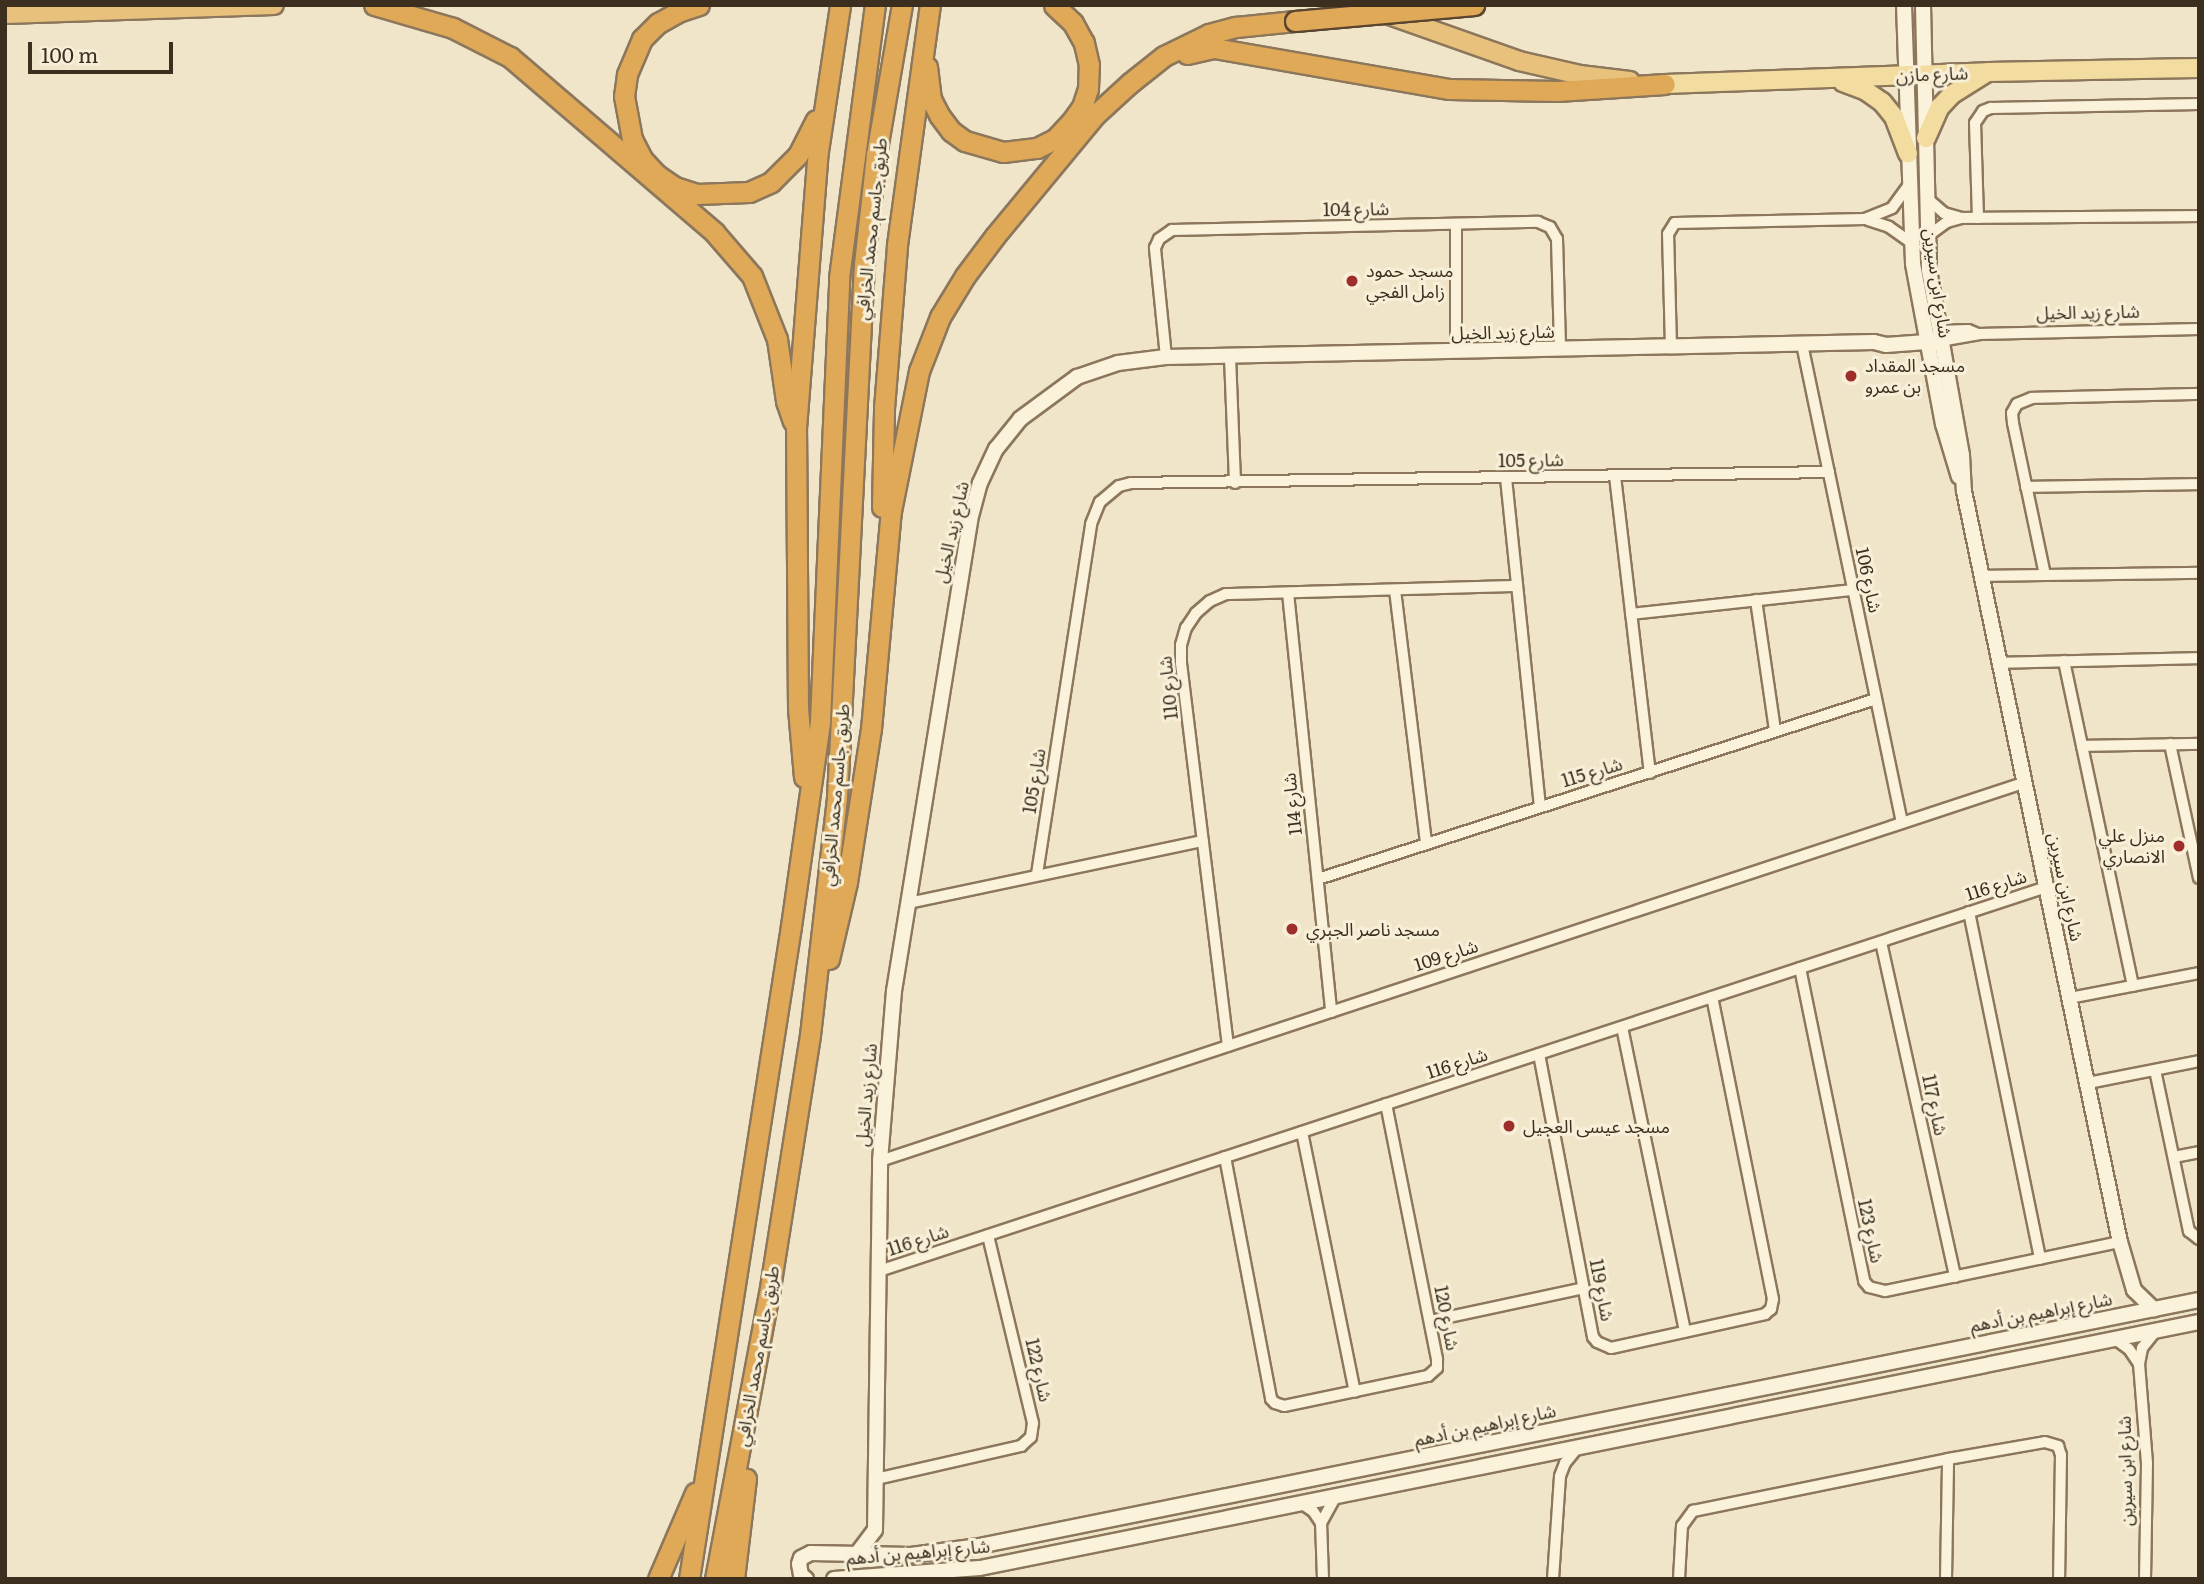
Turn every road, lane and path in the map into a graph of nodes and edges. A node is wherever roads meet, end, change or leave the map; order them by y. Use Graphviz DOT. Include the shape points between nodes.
graph roads {
  1 [pos="274,5"];
  2 [pos="374,5"];
  3 [pos="699,5"];
  4 [pos="840,5"];
  5 [pos="875,5"];
  6 [pos="902,5"];
  7 [pos="930,5"];
  8 [pos="1054,5"];
  9 [pos="1340,5"];
  10 [pos="1474,5"];
  11 [pos="1904,5"];
  12 [pos="1923,5"];
  13 [pos="5,14"];
  14 [pos="924,41"];
  15 [pos="2199,68"];
  16 [pos="1988,72"];
  17 [pos="1925,74"];
  18 [pos="1905,75"];
  19 [pos="1822,80"];
  20 [pos="1130,83"];
  21 [pos="1665,85"];
  22 [pos="827,94"];
  23 [pos="2199,104"];
  24 [pos="1926,138"];
  25 [pos="1908,153"];
  26 [pos="1908,186"];
  27 [pos="1929,200"];
  28 [pos="2199,216"];
  29 [pos="1870,218"];
  30 [pos="1961,218"];
  31 [pos="1978,218"];
  32 [pos="1456,224"];
  33 [pos="1929,235"];
  34 [pos="1912,243"];
  35 [pos="2199,329"];
  36 [pos="1932,336"];
  37 [pos="1802,344"];
  38 [pos="1671,347"];
  39 [pos="1560,349"];
  40 [pos="1456,352"];
  41 [pos="1166,357"];
  42 [pos="1230,357"];
  43 [pos="2199,394"];
  44 [pos="796,428"];
  45 [pos="1829,472"];
  46 [pos="1615,476"];
  47 [pos="1506,478"];
  48 [pos="1235,483"];
  49 [pos="2199,484"];
  50 [pos="2026,487"];
  51 [pos="2199,573"];
  52 [pos="2045,575"];
  53 [pos="1980,576"];
  54 [pos="1517,586"];
  55 [pos="1395,590"];
  56 [pos="1853,590"];
  57 [pos="1289,593"];
  58 [pos="1756,600"];
  59 [pos="1631,614"];
  60 [pos="880,627"];
  61 [pos="2199,658"];
  62 [pos="2064,661"];
  63 [pos="1998,663"];
  64 [pos="1876,699"];
  65 [pos="1775,730"];
  66 [pos="2170,744"];
  67 [pos="2199,744"];
  68 [pos="2082,746"];
  69 [pos="1650,773"];
  70 [pos="2023,783"];
  71 [pos="1539,806"];
  72 [pos="807,813"];
  73 [pos="1902,823"];
  74 [pos="1203,841"];
  75 [pos="1426,844"];
  76 [pos="1037,874"];
  77 [pos="2199,878"];
  78 [pos="1318,879"];
  79 [pos="2046,887"];
  80 [pos="908,903"];
  81 [pos="1969,912"];
  82 [pos="1881,942"];
  83 [pos="1800,968"];
  84 [pos="2199,973"];
  85 [pos="2133,986"];
  86 [pos="1712,997"];
  87 [pos="2070,998"];
  88 [pos="1331,1012"];
  89 [pos="1622,1027"];
  90 [pos="810,1035"];
  91 [pos="1227,1046"];
  92 [pos="1539,1054"];
  93 [pos="2199,1061"];
  94 [pos="2155,1070"];
  95 [pos="2088,1083"];
  96 [pos="1386,1104"];
  97 [pos="1302,1132"];
  98 [pos="2199,1152"];
  99 [pos="1225,1157"];
  100 [pos="2174,1157"];
  101 [pos="880,1161"];
  102 [pos="988,1235"];
  103 [pos="2199,1239"];
  104 [pos="2120,1242"];
  105 [pos="2040,1259"];
  106 [pos="878,1271"];
  107 [pos="1955,1277"];
  108 [pos="1584,1288"];
  109 [pos="2134,1290"];
  110 [pos="769,1294"];
  111 [pos="2199,1300"];
  112 [pos="2154,1309"];
  113 [pos="2118,1317"];
  114 [pos="1430,1321"];
  115 [pos="2197,1324"];
  116 [pos="2157,1331"];
  117 [pos="1685,1332"];
  118 [pos="2115,1339"];
  119 [pos="2139,1364"];
  120 [pos="1862,1368"];
  121 [pos="1829,1374"];
  122 [pos="1867,1390"];
  123 [pos="1355,1392"];
  124 [pos="1835,1396"];
  125 [pos="1577,1448"];
  126 [pos="1544,1455"];
  127 [pos="1948,1459"];
  128 [pos="706,1466"];
  129 [pos="1560,1476"];
  130 [pos="876,1479"];
  131 [pos="1336,1496"];
  132 [pos="1301,1503"];
  133 [pos="1321,1523"];
  134 [pos="875,1530"];
  135 [pos="893,1554"];
  136 [pos="856,1555"];
  137 [pos="995,1565"];
  138 [pos="960,1574"];
  139 [pos="890,1576"];
  140 [pos="856,1578"];
  141 [pos="658,1579"];
  142 [pos="689,1579"];
  143 [pos="715,1579"];
  144 [pos="734,1579"];
  145 [pos="806,1579"];
  146 [pos="834,1579"];
  147 [pos="984,1579"];
  148 [pos="1323,1579"];
  149 [pos="1553,1579"];
  150 [pos="1679,1579"];
  151 [pos="1946,1579"];
  152 [pos="2059,1579"];
  153 [pos="2145,1579"];
  1 -- 13 [label="highway"];
  2 -- 44 [label="highway" via="453,28 510,57 714,232 752,276 777,339 786,401"];
  3 -- 22 [label="highway" via="659,23 642,39 627,75 624,96 632,139 657,175 697,194 749,192 771,182 798,155"];
  4 -- 22 [label="highway"];
  5 -- 72 [label="highway, طريق جاسم محمد الخرافي" via="839,278 820,721"];
  6 -- 90 [label="highway, طريق جاسم محمد الخرافي" via="864,264 837,784"];
  7 -- 14 [label="highway"];
  8 -- 14 [label="highway" via="1073,23 1084,44 1088,89 1071,122 1055,139 1037,148 985,149 951,131 931,99"];
  9 -- 21 [label="highway" via="1378,12 1519,61 1580,75"];
  10 -- 20 [label="highway, bridge" via="1236,27 1209,34 1164,56"];
  11 -- 18 [label="street, شارع ابن سيرين"];
  12 -- 17 [label="street, شارع ابن سيرين"];
  14 -- 60 [label="highway" via="899,232 884,408"];
  15 -- 16 [label="main road, شارع مازن"];
  16 -- 17 [label="main road, شارع مازن"];
  16 -- 24 [label="main road" via="1951,95"];
  17 -- 18 [label="main road, شارع مازن"];
  17 -- 24 [label="street, شارع ابن سيرين"];
  18 -- 19 [label="main road, شارع مازن"];
  18 -- 25 [label="street, شارع ابن سيرين"];
  19 -- 21 [label="main road, شارع مازن"];
  19 -- 25 [label="main road" via="1845,82 1882,102 1894,117"];
  20 -- 21 [label="highway" via="1192,51 1214,48 1450,89 1557,91"];
  20 -- 60 [label="highway" via="1095,115 995,236 940,317 919,371 907,423 891,511"];
  22 -- 44 [label="highway" via="818,151"];
  23 -- 31 [label="street" via="1983,111 1975,128"];
  24 -- 27 [label="street, شارع ابن سيرين"];
  25 -- 26 [label="street, شارع ابن سيرين"];
  26 -- 29 [label="street" via="1898,202"];
  26 -- 34 [label="street, شارع ابن سيرين"];
  27 -- 30 [label="street" via="1944,213"];
  27 -- 33 [label="street, شارع ابن سيرين"];
  28 -- 31 [label="street"];
  29 -- 34 [label="street"];
  29 -- 38 [label="street" via="1675,223 1668,234"];
  30 -- 31 [label="street"];
  30 -- 33 [label="street"];
  32 -- 39 [label="street, شارع 104" via="1538,222 1554,231"];
  32 -- 40 [label="street"];
  32 -- 41 [label="street, شارع 104" via="1172,230 1158,239 1155,248"];
  33 -- 36 [label="street, شارع ابن سيرين"];
  34 -- 36 [label="street, شارع ابن سيرين"];
  35 -- 36 [label="street, شارع زيد الخيل"];
  36 -- 37 [label="street, شارع زيد الخيل" via="1886,345"];
  36 -- 53 [label="street, شارع ابن سيرين" via="1946,441 1964,491"];
  37 -- 38 [label="street, شارع زيد الخيل"];
  37 -- 45 [label="street, شارع 106"];
  38 -- 39 [label="street, شارع زيد الخيل"];
  39 -- 40 [label="street, شارع زيد الخيل"];
  40 -- 42 [label="street, شارع زيد الخيل"];
  41 -- 42 [label="street, شارع زيد الخيل"];
  41 -- 80 [label="street, شارع زيد الخيل" via="1118,363 1077,377 1020,419 996,449 970,520"];
  42 -- 48 [label="street"];
  43 -- 50 [label="street" via="2032,397 2017,404 2012,418"];
  44 -- 72 [label="highway" via="798,709"];
  45 -- 46 [label="street, شارع 105"];
  45 -- 56 [label="street, شارع 106"];
  46 -- 47 [label="street, شارع 105"];
  46 -- 59 [label="street"];
  47 -- 48 [label="street, شارع 105"];
  47 -- 54 [label="street"];
  48 -- 76 [label="street, شارع 105" via="1131,483 1119,486 1100,502 1091,524"];
  49 -- 50 [label="street"];
  50 -- 52 [label="street"];
  51 -- 52 [label="street"];
  52 -- 53 [label="street"];
  53 -- 63 [label="street, شارع ابن سيرين"];
  54 -- 55 [label="street, شارع 110"];
  54 -- 71 [label="street"];
  55 -- 57 [label="street, شارع 110"];
  55 -- 75 [label="street"];
  56 -- 58 [label="street"];
  56 -- 64 [label="street, شارع 106"];
  57 -- 74 [label="street, شارع 110" via="1226,594 1203,607 1186,628 1181,663"];
  57 -- 78 [label="street, شارع 114"];
  58 -- 59 [label="street"];
  58 -- 65 [label="street"];
  59 -- 69 [label="street"];
  60 -- 90 [label="highway" via="871,729 847,882"];
  61 -- 62 [label="street"];
  62 -- 63 [label="street"];
  62 -- 68 [label="street"];
  63 -- 70 [label="street, شارع ابن سيرين"];
  64 -- 65 [label="street, شارع 115"];
  64 -- 73 [label="street, شارع 106"];
  65 -- 69 [label="street, شارع 115"];
  66 -- 67 [label="street"];
  66 -- 68 [label="street"];
  66 -- 77 [label="street"];
  68 -- 85 [label="street"];
  69 -- 71 [label="street, شارع 115"];
  70 -- 73 [label="street, شارع 109"];
  70 -- 79 [label="street, شارع ابن سيرين"];
  71 -- 75 [label="street, شارع 115"];
  72 -- 128 [label="highway, طريق جاسم محمد الخرافي"];
  73 -- 88 [label="street, شارع 109"];
  74 -- 76 [label="street"];
  74 -- 91 [label="street, شارع 110"];
  75 -- 78 [label="street, شارع 115"];
  76 -- 80 [label="street"];
  78 -- 88 [label="street, شارع 114"];
  79 -- 81 [label="street, شارع 116"];
  79 -- 87 [label="street, شارع ابن سيرين"];
  80 -- 101 [label="street, شارع زيد الخيل" via="894,991"];
  81 -- 82 [label="street, شارع 116"];
  81 -- 105 [label="street"];
  82 -- 83 [label="street, شارع 116"];
  82 -- 107 [label="street, شارع 117"];
  83 -- 86 [label="street, شارع 116"];
  83 -- 107 [label="street, شارع 123" via="1864,1281 1885,1291"];
  84 -- 85 [label="street"];
  85 -- 87 [label="street"];
  86 -- 89 [label="street, شارع 116"];
  86 -- 117 [label="street, شارع 119" via="1773,1299 1772,1309 1765,1314"];
  87 -- 95 [label="street, شارع ابن سيرين"];
  88 -- 91 [label="street, شارع 109"];
  89 -- 92 [label="street, شارع 116"];
  89 -- 117 [label="street"];
  90 -- 110 [label="highway, طريق جاسم محمد الخرافي"];
  91 -- 101 [label="street, شارع 109"];
  92 -- 96 [label="street, شارع 116"];
  92 -- 108 [label="street, شارع 119"];
  93 -- 94 [label="street"];
  94 -- 95 [label="street"];
  94 -- 100 [label="street"];
  95 -- 104 [label="street, شارع ابن سيرين"];
  96 -- 97 [label="street, شارع 116"];
  96 -- 114 [label="street, شارع 120"];
  97 -- 99 [label="street, شارع 116"];
  97 -- 123 [label="street"];
  98 -- 100 [label="street"];
  99 -- 102 [label="street, شارع 116"];
  99 -- 123 [label="street, شارع 120" via="1271,1399 1284,1406"];
  100 -- 103 [label="street" via="2189,1231"];
  101 -- 106 [label="street, شارع زيد الخيل"];
  102 -- 106 [label="street, شارع 116"];
  102 -- 130 [label="street, شارع 122" via="1033,1423 1031,1437 1021,1446"];
  104 -- 105 [label="street, شارع 123"];
  104 -- 109 [label="street, شارع ابن سيرين"];
  105 -- 107 [label="street, شارع 123"];
  106 -- 130 [label="street, شارع زيد الخيل"];
  108 -- 114 [label="street"];
  108 -- 117 [label="street, شارع 119" via="1593,1337 1603,1347"];
  109 -- 112 [label="street"];
  109 -- 113 [label="street"];
  110 -- 143 [label="highway, طريق جاسم محمد الخرافي"];
  110 -- 144 [label="highway"];
  111 -- 112 [label="street, شارع إبراهيم بن أدهم"];
  112 -- 113 [label="street, شارع إبراهيم بن أدهم"];
  113 -- 120 [label="street, شارع إبراهيم بن أدهم"];
  114 -- 123 [label="street, شارع 120" via="1437,1359 1434,1372"];
  115 -- 116 [label="street, شارع إبراهيم بن أدهم"];
  116 -- 118 [label="street, شارع إبراهيم بن أدهم"];
  116 -- 119 [label="street" via="2146,1341"];
  118 -- 119 [label="street"];
  118 -- 122 [label="street, شارع إبراهيم بن أدهم"];
  119 -- 153 [label="street, شارع ابن سيرين" via="2147,1463"];
  120 -- 121 [label="street, شارع إبراهيم بن أدهم"];
  120 -- 122 [label="street" via="1859,1381"];
  121 -- 124 [label="street" via="1839,1382"];
  121 -- 135 [label="street, شارع إبراهيم بن أدهم" via="979,1546"];
  122 -- 124 [label="street, شارع إبراهيم بن أدهم"];
  124 -- 125 [label="street, شارع إبراهيم بن أدهم"];
  125 -- 126 [label="street, شارع إبراهيم بن أدهم"];
  125 -- 129 [label="street"];
  126 -- 129 [label="street" via="1557,1465"];
  126 -- 131 [label="street, شارع إبراهيم بن أدهم"];
  127 -- 150 [label="street" via="1693,1511 1682,1526"];
  127 -- 151 [label="street"];
  127 -- 152 [label="street" via="2046,1442 2058,1446"];
  128 -- 141 [label="highway"];
  128 -- 142 [label="highway, طريق جاسم محمد الخرافي"];
  129 -- 149 [label="street"];
  130 -- 134 [label="street, شارع زيد الخيل"];
  131 -- 132 [label="street, شارع إبراهيم بن أدهم"];
  131 -- 133 [label="street"];
  132 -- 133 [label="street"];
  132 -- 137 [label="street, شارع إبراهيم بن أدهم"];
  133 -- 148 [label="street"];
  134 -- 135 [label="street"];
  134 -- 136 [label="street"];
  135 -- 136 [label="street, شارع إبراهيم بن أدهم"];
  136 -- 145 [label="street, شارع إبراهيم بن أدهم" via="806,1555 799,1564"];
  137 -- 138 [label="street, شارع إبراهيم بن أدهم"];
  137 -- 147 [label="street"];
  138 -- 139 [label="street, شارع إبراهيم بن أدهم"];
  139 -- 140 [label="street, شارع إبراهيم بن أدهم"];
  140 -- 146 [label="street, شارع إبراهيم بن أدهم"];
}
